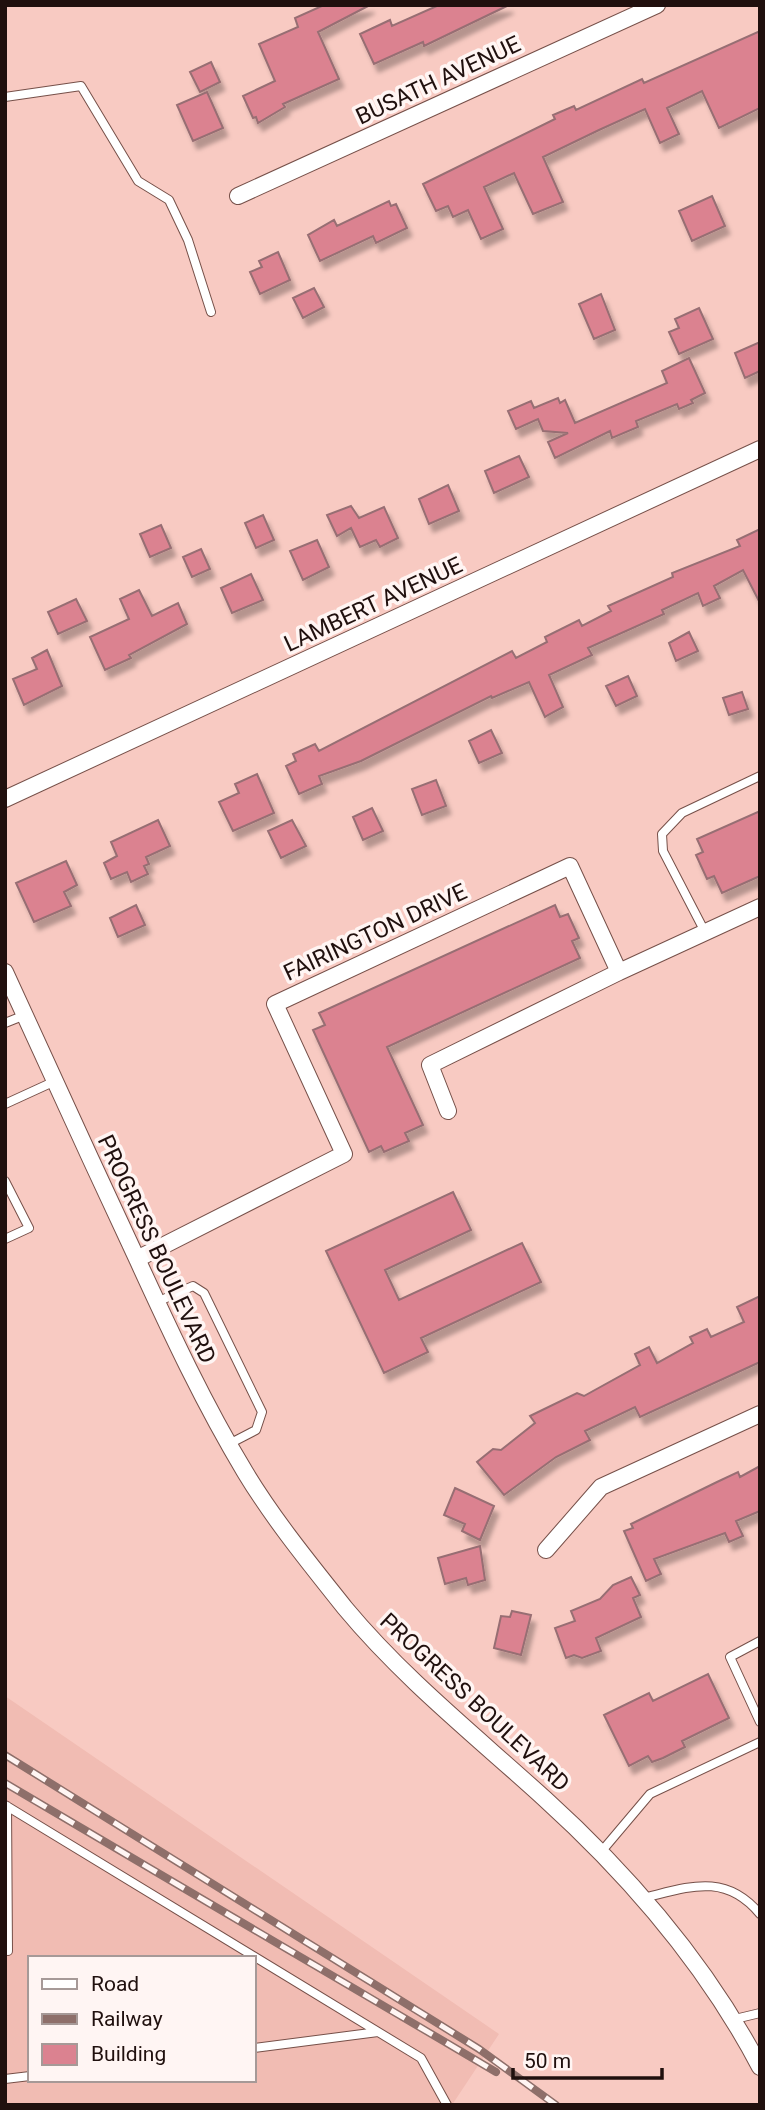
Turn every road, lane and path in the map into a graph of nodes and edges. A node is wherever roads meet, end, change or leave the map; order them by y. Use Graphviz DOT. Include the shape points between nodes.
graph roads {
  1 [pos="657,5"];
  2 [pos="5,97"];
  3 [pos="238,196"];
  4 [pos="211,312"];
  5 [pos="760,449"];
  6 [pos="760,776"];
  7 [pos="5,799"];
  8 [pos="760,907"];
  9 [pos="705,932"];
  10 [pos="5,972"];
  11 [pos="619,972"];
  12 [pos="25,1015"];
  13 [pos="5,1023"];
  14 [pos="52,1082"];
  15 [pos="5,1104"];
  16 [pos="448,1111"];
  17 [pos="5,1181"];
  18 [pos="5,1239"];
  19 [pos="137,1259"];
  20 [pos="157,1302"];
  21 [pos="760,1414"];
  22 [pos="229,1444"];
  23 [pos="546,1550"];
  24 [pos="760,1641"];
  25 [pos="760,1722"];
  26 [pos="760,1742"];
  27 [pos="6,1805"];
  28 [pos="601,1852"];
  29 [pos="643,1898"];
  30 [pos="760,1914"];
  31 [pos="8,1951"];
  32 [pos="253,1956"];
  33 [pos="256,1958"];
  34 [pos="760,2013"];
  35 [pos="735,2019"];
  36 [pos="378,2032"];
  37 [pos="256,2048"];
  38 [pos="760,2067"];
  39 [pos="28,2076"];
  40 [pos="5,2079"];
  41 [pos="447,2105"];
  1 -- 3 [label="street, BUSATH AVENUE"];
  2 -- 4 [label="lane" via="81,86 138,181 169,200 188,240"];
  5 -- 7 [label="street, LAMBERT AVENUE"];
  6 -- 9 [label="lane" via="682,813 662,834 663,851"];
  8 -- 9 [label="street"];
  9 -- 11 [label="street"];
  10 -- 12 [label="street, PROGRESS BOULEVARD"];
  11 -- 16 [label="street" via="430,1065"];
  11 -- 19 [label="street, FAIRINGTON DRIVE" via="570,866 275,1004 344,1154"];
  12 -- 13 [label="lane"];
  12 -- 14 [label="street, PROGRESS BOULEVARD"];
  14 -- 15 [label="lane"];
  14 -- 19 [label="street, PROGRESS BOULEVARD"];
  17 -- 18 [label="lane" via="29,1228"];
  19 -- 20 [label="street, PROGRESS BOULEVARD"];
  20 -- 22 [label="street, PROGRESS BOULEVARD"];
  20 -- 22 [label="lane" via="193,1286 204,1293 262,1412 257,1430"];
  21 -- 23 [label="street" via="601,1487"];
  22 -- 28 [label="street, PROGRESS BOULEVARD" via="296,1546 348,1611 404,1672"];
  24 -- 25 [label="lane" via="730,1657"];
  26 -- 28 [label="lane" via="650,1794"];
  27 -- 31 [label="lane"];
  27 -- 32 [label="lane"];
  28 -- 29 [label="street, PROGRESS BOULEVARD"];
  29 -- 30 [label="lane" via="687,1887 720,1885"];
  29 -- 35 [label="street, PROGRESS BOULEVARD"];
  33 -- 36 [label="lane"];
  34 -- 35 [label="lane"];
  35 -- 38 [label="street, PROGRESS BOULEVARD"];
  36 -- 37 [label="lane"];
  36 -- 41 [label="lane" via="421,2058"];
  39 -- 40 [label="lane"];
}
